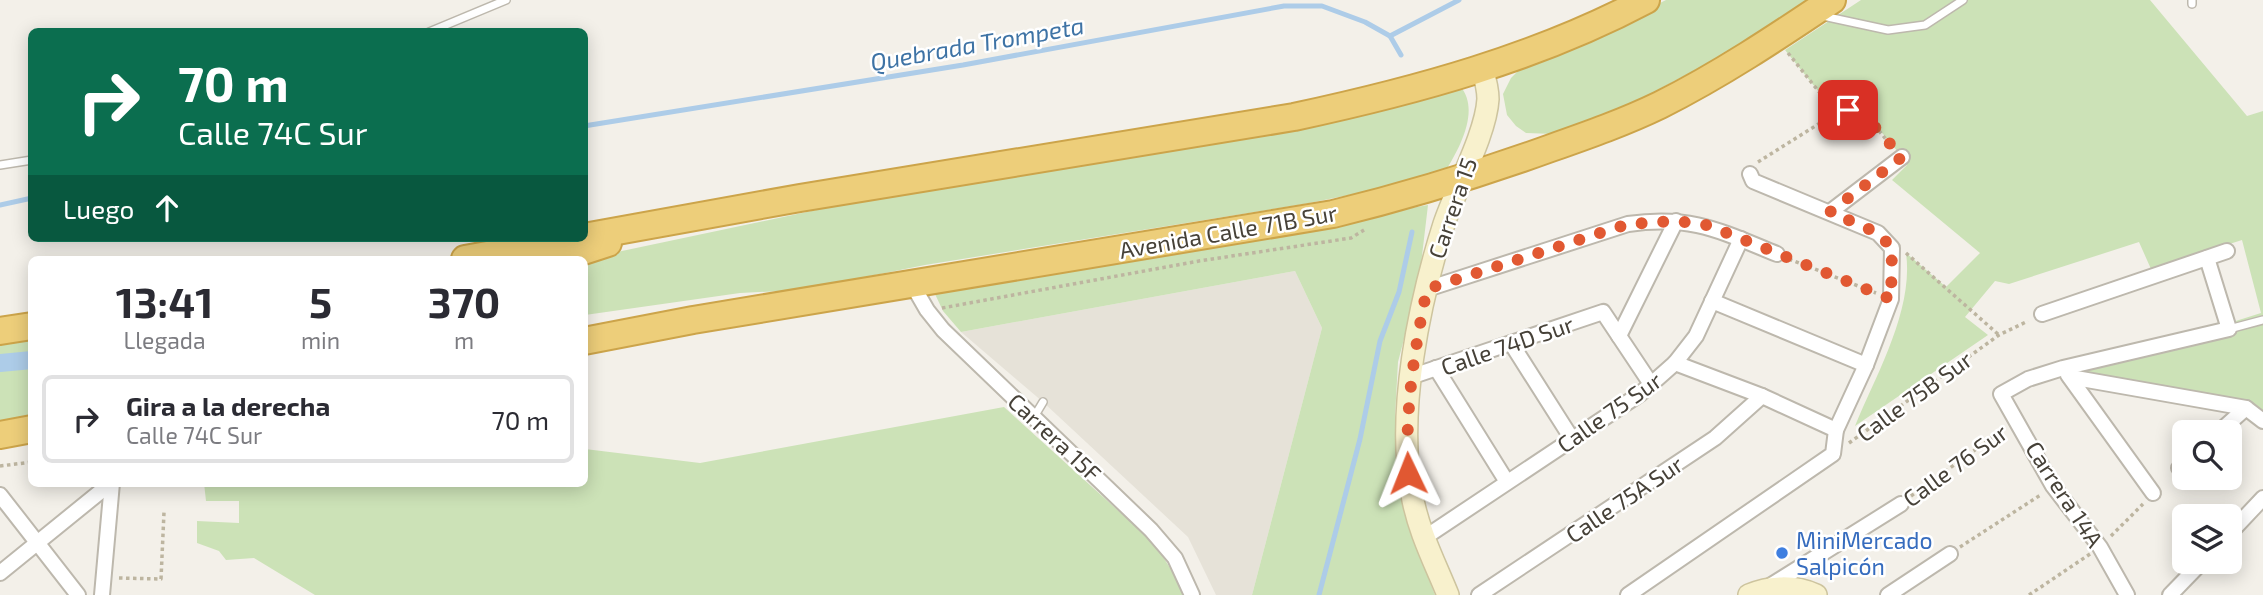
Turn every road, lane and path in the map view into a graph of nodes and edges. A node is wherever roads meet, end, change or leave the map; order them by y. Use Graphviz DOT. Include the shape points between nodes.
graph roads {
  1 [pos="506,0"];
  2 [pos="1646,0"];
  3 [pos="1963,0"];
  4 [pos="1822,7"];
  5 [pos="439,28"];
  6 [pos="1776,38"];
  7 [pos="1482,68"];
  8 [pos="1836,113"];
  9 [pos="1902,157"];
  10 [pos="28,161"];
  11 [pos="0,165"];
  12 [pos="1750,174"];
  13 [pos="1460,180"];
  14 [pos="1830,212"];
  15 [pos="694,218"];
  16 [pos="1676,221"];
  17 [pos="1370,227"];
  18 [pos="1878,233"];
  19 [pos="588,237"];
  20 [pos="1741,239"];
  21 [pos="561,242"];
  22 [pos="2227,251"];
  23 [pos="1777,254"];
  24 [pos="482,256"];
  25 [pos="569,256"];
  26 [pos="2207,258"];
  27 [pos="912,284"];
  28 [pos="1427,289"];
  29 [pos="1891,299"];
  30 [pos="1712,301"];
  31 [pos="927,310"];
  32 [pos="2042,314"];
  33 [pos="693,320"];
  34 [pos="2263,320"];
  35 [pos="588,325"];
  36 [pos="28,328"];
  37 [pos="2229,329"];
  38 [pos="0,331"];
  39 [pos="1999,335"];
  40 [pos="1619,336"];
  41 [pos="588,340"];
  42 [pos="1511,343"];
  43 [pos="1675,363"];
  44 [pos="1866,365"];
  45 [pos="1436,368"];
  46 [pos="2067,372"];
  47 [pos="1410,377"];
  48 [pos="1651,384"];
  49 [pos="2001,394"];
  50 [pos="1762,396"];
  51 [pos="1043,402"];
  52 [pos="2246,408"];
  53 [pos="1034,417"];
  54 [pos="2018,420"];
  55 [pos="2232,420"];
  56 [pos="2263,421"];
  57 [pos="28,430"];
  58 [pos="1836,430"];
  59 [pos="0,435"];
  60 [pos="1572,439"];
  61 [pos="1833,454"];
  62 [pos="28,462"];
  63 [pos="0,466"];
  64 [pos="1507,482"];
  65 [pos="2053,486"];
  66 [pos="107,487"];
  67 [pos="112,487"];
  68 [pos="2153,493"];
  69 [pos="0,495"];
  70 [pos="2263,498"];
  71 [pos="1901,504"];
  72 [pos="164,512"];
  73 [pos="2242,520"];
  74 [pos="1424,538"];
  75 [pos="37,542"];
  76 [pos="2100,547"];
  77 [pos="1950,554"];
  78 [pos="0,573"];
  79 [pos="2190,574"];
  80 [pos="103,578"];
  81 [pos="1757,592"];
  82 [pos="78,595"];
  83 [pos="102,595"];
  84 [pos="1192,595"];
  85 [pos="1448,595"];
  86 [pos="1479,595"];
  87 [pos="1628,595"];
  88 [pos="1816,595"];
  89 [pos="1888,595"];
  90 [pos="2029,595"];
  91 [pos="2127,595"];
  92 [pos="2170,595"];
  1 -- 5 [label="lane"];
  2 -- 7 [label="highway" via="1563,39"];
  3 -- 4 [label="lane" via="1925,25 1888,30"];
  4 -- 6 [label="highway, Avenida Calle 71B Sur"];
  6 -- 8 [label="path"];
  6 -- 13 [label="highway, Avenida Calle 71B Sur" via="1659,105"];
  7 -- 13 [label="street, Carrera 15" via="1488,90 1486,111"];
  7 -- 15 [label="highway" via="1294,117"];
  8 -- 9 [label="path" via="1848,110 1865,116"];
  8 -- 12 [label="path" via="1752,166"];
  9 -- 14 [label="street"];
  10 -- 11 [label="lane"];
  12 -- 14 [label="street" via="1752,181"];
  13 -- 27 [label="highway, Avenida Calle 71B Sur" via="1333,214"];
  13 -- 28 [label="street, Carrera 15"];
  14 -- 18 [label="street"];
  15 -- 19 [label="highway"];
  15 -- 25 [label="highway"];
  16 -- 20 [label="street" via="1707,225"];
  16 -- 28 [label="street" via="1628,224"];
  16 -- 40 [label="street"];
  17 -- 31 [label="path" via="1351,238"];
  18 -- 29 [label="street" via="1892,248"];
  18 -- 39 [label="path" via="1917,261"];
  20 -- 23 [label="street"];
  20 -- 30 [label="street, Calle 75 Sur"];
  21 -- 24 [label="highway"];
  22 -- 26 [label="street"];
  23 -- 29 [label="path"];
  26 -- 32 [label="street"];
  26 -- 37 [label="street"];
  27 -- 31 [label="street, Carrera 15F"];
  27 -- 33 [label="highway, Avenida Calle 71B Sur"];
  28 -- 47 [label="street, Carrera 15"];
  29 -- 44 [label="street"];
  30 -- 43 [label="street, Calle 75 Sur" via="1696,336"];
  30 -- 44 [label="street"];
  31 -- 53 [label="street, Carrera 15F" via="979,367"];
  32 -- 39 [label="path, Calle 75B Sur"];
  33 -- 35 [label="highway"];
  33 -- 41 [label="highway, Avenida Calle 71B Sur"];
  34 -- 37 [label="lane, Calle 76 Sur"];
  36 -- 38 [label="highway"];
  37 -- 46 [label="street, Calle 76 Sur"];
  39 -- 61 [label="path, Calle 75B Sur"];
  40 -- 42 [label="street, Calle 74D Sur" via="1603,312"];
  40 -- 48 [label="street"];
  42 -- 45 [label="street, Calle 74D Sur"];
  42 -- 60 [label="street"];
  43 -- 48 [label="street, Calle 75 Sur"];
  43 -- 50 [label="street"];
  44 -- 58 [label="street"];
  45 -- 47 [label="street, Calle 74D Sur"];
  45 -- 64 [label="street"];
  46 -- 49 [label="street, Calle 76 Sur" via="2028,379"];
  46 -- 52 [label="street"];
  46 -- 68 [label="street"];
  47 -- 74 [label="street, Carrera 15" via="1408,473"];
  48 -- 60 [label="street, Calle 75 Sur"];
  49 -- 54 [label="street, Carrera 14A"];
  50 -- 58 [label="street"];
  50 -- 86 [label="street, Calle 75A Sur" via="1715,438"];
  51 -- 53 [label="lane"];
  52 -- 55 [label="street"];
  52 -- 56 [label="street"];
  53 -- 84 [label="street, Carrera 15F" via="1151,530 1175,558"];
  54 -- 65 [label="street, Carrera 14A"];
  54 -- 71 [label="path, Calle 76 Sur"];
  57 -- 59 [label="highway"];
  58 -- 61 [label="street"];
  60 -- 64 [label="street, Calle 75 Sur"];
  61 -- 87 [label="street, Calle 75B Sur"];
  62 -- 63 [label="path"];
  64 -- 74 [label="street, Calle 75 Sur"];
  65 -- 76 [label="street, Carrera 14A"];
  65 -- 77 [label="path"];
  66 -- 75 [label="street"];
  67 -- 80 [label="street"];
  68 -- 76 [label="path"];
  69 -- 75 [label="street"];
  70 -- 73 [label="street"];
  71 -- 81 [label="street, Calle 76 Sur"];
  72 -- 80 [label="path" via="161,579"];
  74 -- 85 [label="street, Carrera 15"];
  75 -- 78 [label="street"];
  75 -- 82 [label="street"];
  76 -- 90 [label="path"];
  76 -- 91 [label="street, Carrera 14A"];
  77 -- 89 [label="street"];
  79 -- 92 [label="street"];
  80 -- 83 [label="street"];
  81 -- 88 [label="street" via="1781,587"];
}
